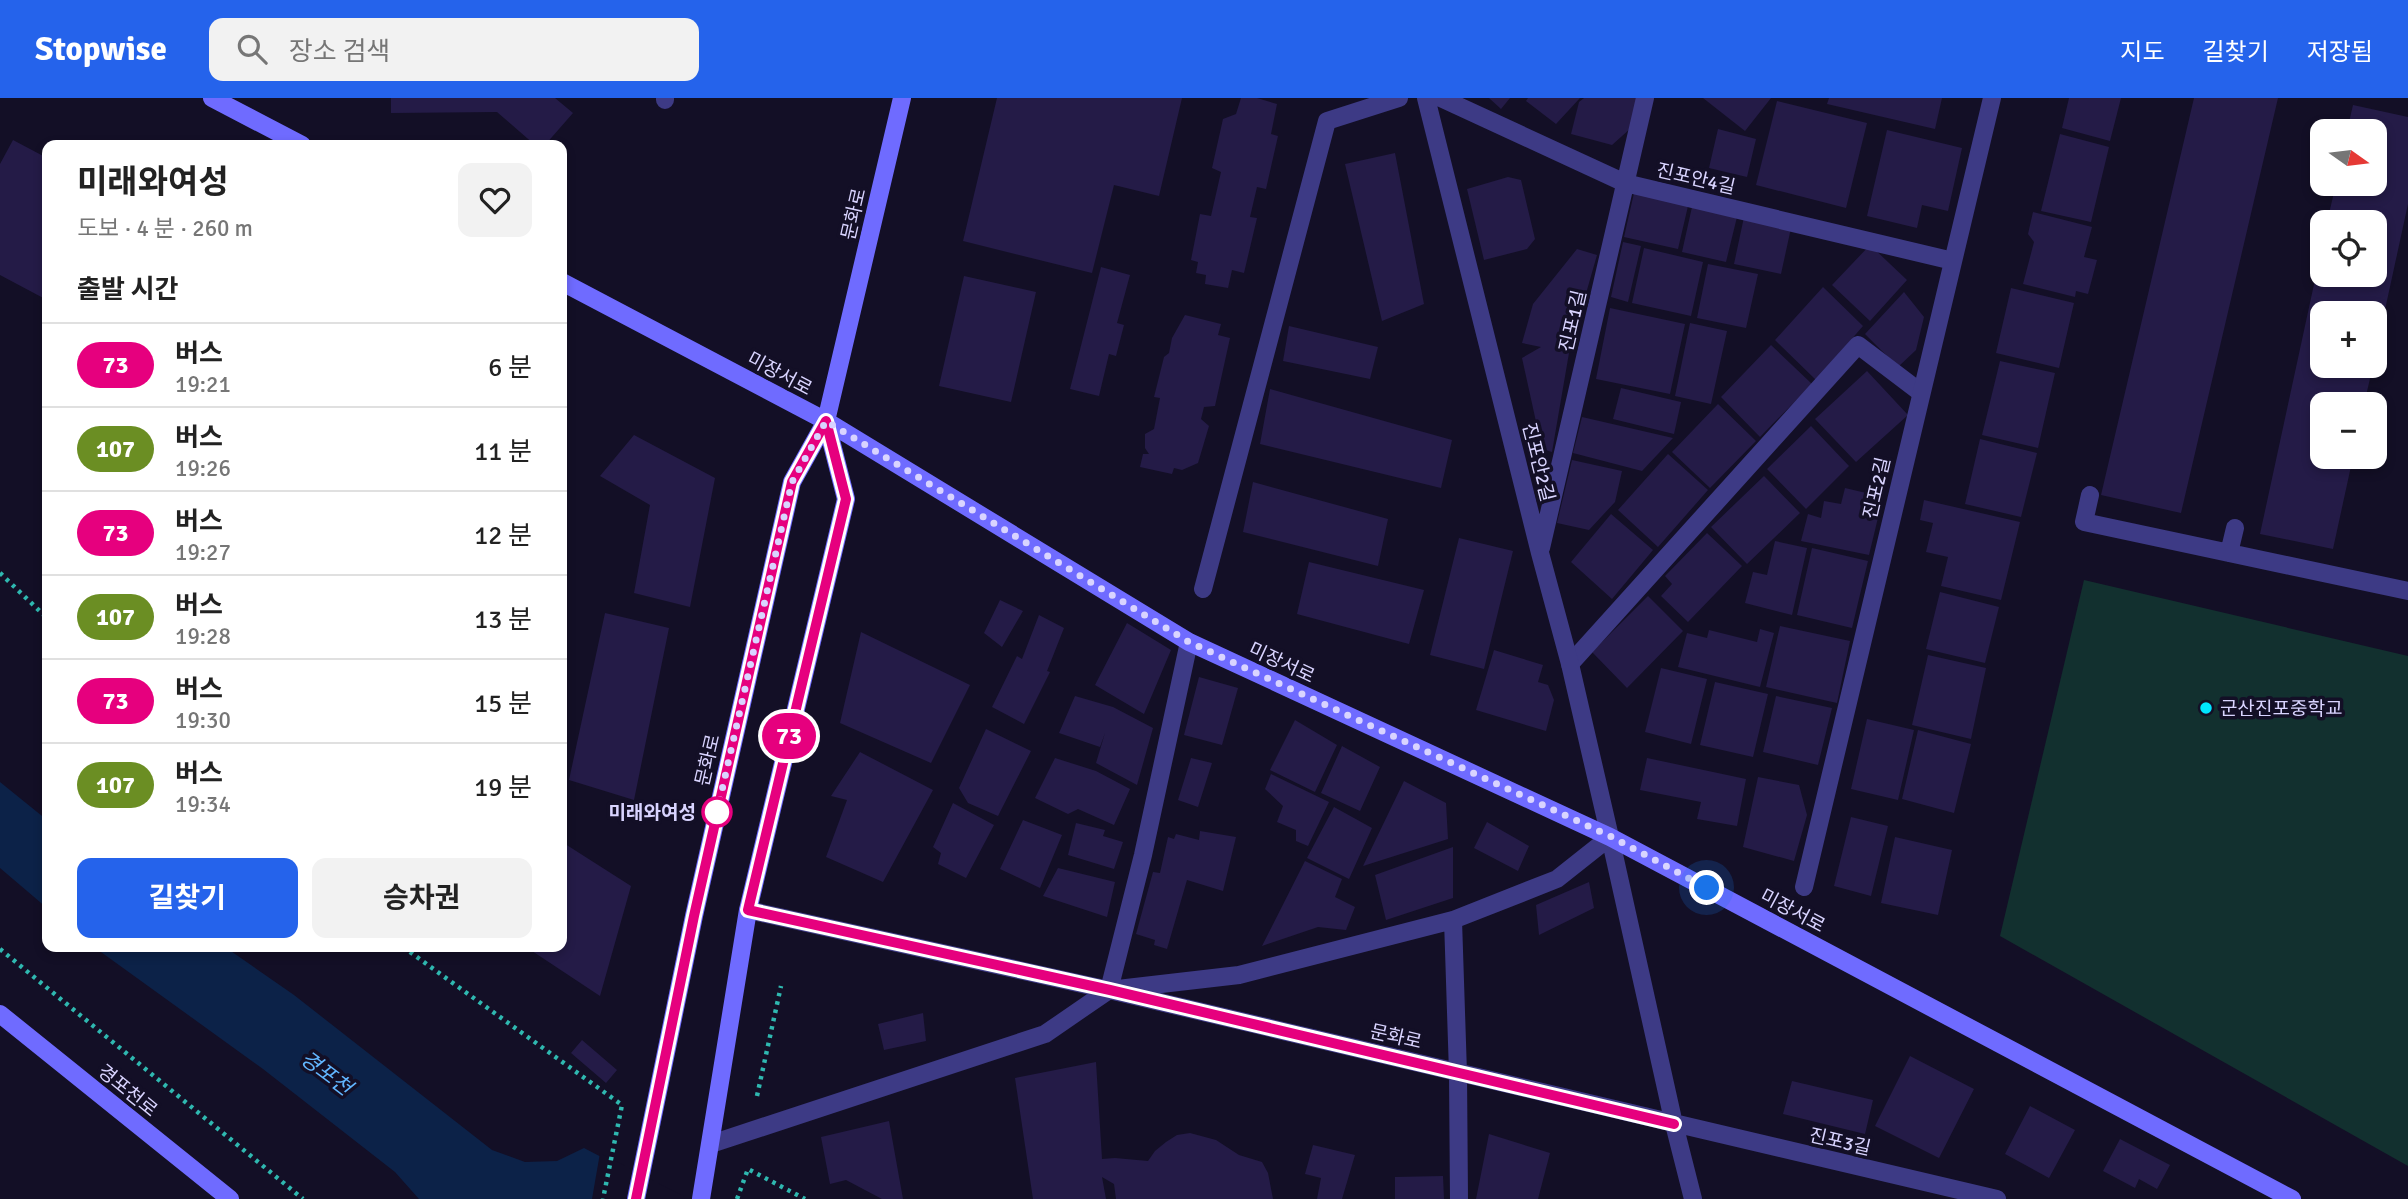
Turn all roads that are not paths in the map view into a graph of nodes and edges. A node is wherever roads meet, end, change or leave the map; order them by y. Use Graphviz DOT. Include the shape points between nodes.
graph roads {
  1 [pos="212,98"];
  2 [pos="902,98"];
  3 [pos="1399,98"];
  4 [pos="1426,98"];
  5 [pos="1441,98"];
  6 [pos="1645,98"];
  7 [pos="1992,98"];
  8 [pos="292,140"];
  9 [pos="1625,183"];
  10 [pos="1953,261"];
  11 [pos="567,285"];
  12 [pos="1920,392"];
  13 [pos="826,421"];
  14 [pos="2090,495"];
  15 [pos="2235,528"];
  16 [pos="1540,553"];
  17 [pos="2229,553"];
  18 [pos="1203,589"];
  19 [pos="2408,591"];
  20 [pos="1189,642"];
  21 [pos="1570,664"];
  22 [pos="1610,836"];
  23 [pos="1804,887"];
  24 [pos="748,910"];
  25 [pos="1452,920"];
  26 [pos="1110,990"];
  27 [pos="0,1014"];
  28 [pos="1458,1073"];
  29 [pos="1674,1124"];
  30 [pos="711,1144"];
  31 [pos="703,1191"];
  32 [pos="230,1199"];
  33 [pos="636,1199"];
  34 [pos="1459,1199"];
  35 [pos="1693,1199"];
  36 [pos="1997,1199"];
  37 [pos="2292,1199"];
  1 -- 8 [label="street"];
  2 -- 13 [label="street, 문화로"];
  3 -- 18 [label="street" via="1327,121"];
  4 -- 16 [label="street, 진포안2길"];
  5 -- 9 [label="street, 진포안4길"];
  6 -- 9 [label="street, 진포1길"];
  7 -- 10 [label="street, 진포2길"];
  9 -- 10 [label="street, 진포안4길"];
  9 -- 16 [label="street, 진포1길"];
  10 -- 12 [label="street, 진포2길"];
  11 -- 13 [label="street, 미장서로"];
  12 -- 21 [label="street" via="1858,345"];
  12 -- 23 [label="street, 진포2길"];
  13 -- 20 [label="street, 미장서로"];
  13 -- 24 [label="street, 문화로" via="846,499"];
  13 -- 33 [label="street, 문화로" via="792,482 696,902"];
  14 -- 17 [label="street" via="2084,522"];
  15 -- 17 [label="street"];
  16 -- 21 [label="street, 진포안2길"];
  17 -- 19 [label="street"];
  20 -- 22 [label="street, 미장서로"];
  20 -- 26 [label="street"];
  21 -- 22 [label="street, 진포안2길"];
  22 -- 25 [label="street" via="1557,879"];
  22 -- 29 [label="street, 진포안2길"];
  22 -- 37 [label="street, 미장서로"];
  24 -- 26 [label="street, 문화로"];
  24 -- 30 [label="street, 문화로"];
  25 -- 26 [label="street" via="1239,975"];
  25 -- 28 [label="street"];
  26 -- 28 [label="street, 문화로"];
  26 -- 30 [label="street" via="1045,1034"];
  27 -- 32 [label="street, 경포천로"];
  28 -- 29 [label="street, 문화로"];
  28 -- 34 [label="street"];
  29 -- 35 [label="street, 진포안2길"];
  29 -- 36 [label="street, 진포3길"];
  30 -- 31 [label="street, 문화로"];
}
